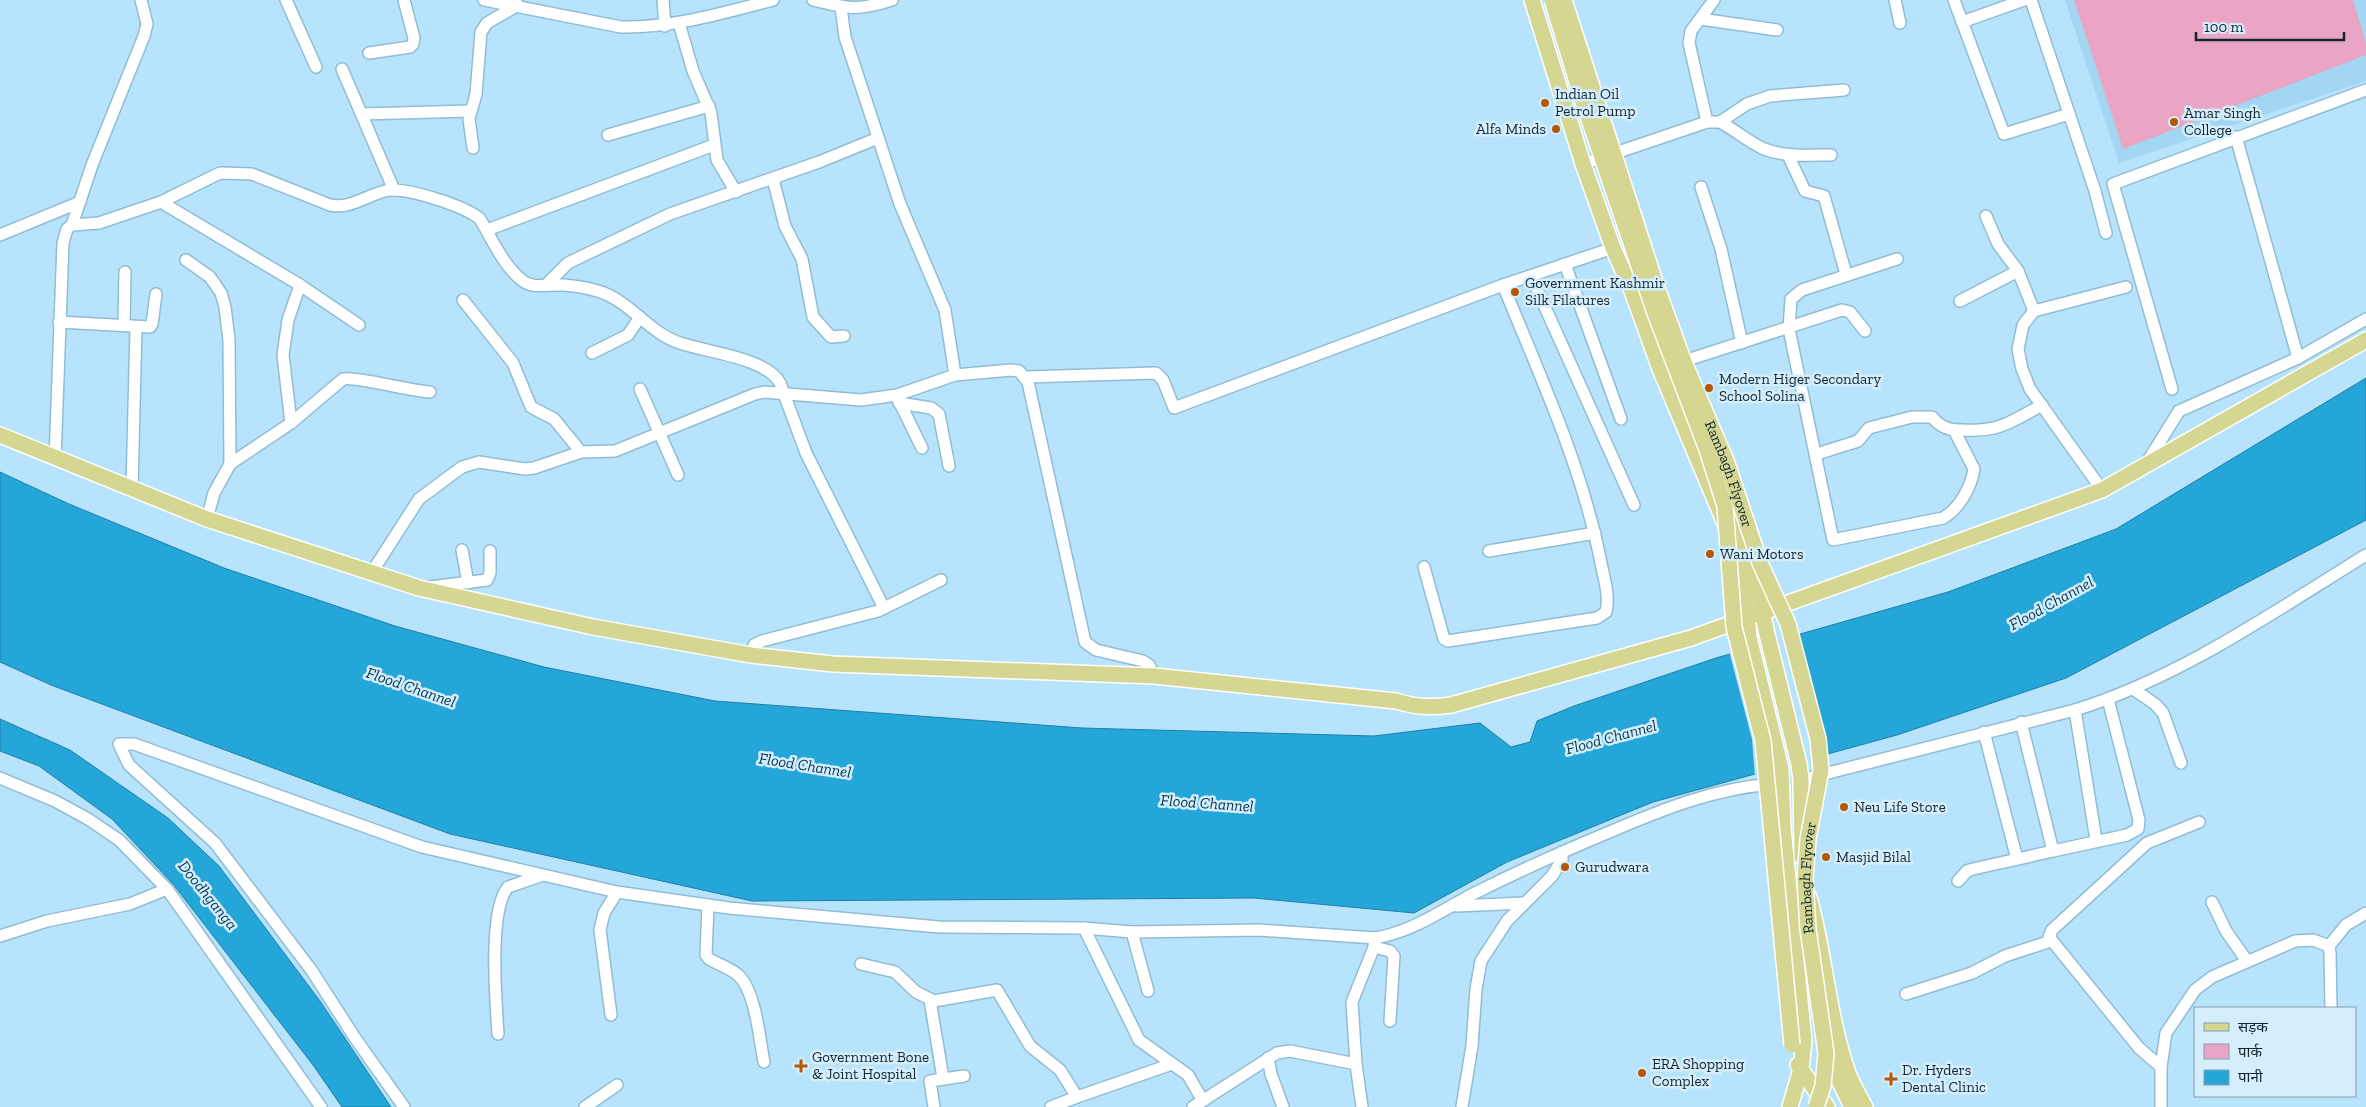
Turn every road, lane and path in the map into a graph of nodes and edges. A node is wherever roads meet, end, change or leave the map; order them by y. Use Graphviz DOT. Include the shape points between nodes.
graph roads {
  1 [pos="141,0"];
  2 [pos="286,0"];
  3 [pos="404,0"];
  4 [pos="484,0"];
  5 [pos="663,0"];
  6 [pos="773,0"];
  7 [pos="813,0"];
  8 [pos="892,0"];
  9 [pos="1532,0"];
  10 [pos="1552,0"];
  11 [pos="1558,0"];
  12 [pos="1564,0"];
  13 [pos="1714,0"];
  14 [pos="1895,0"];
  15 [pos="1954,0"];
  16 [pos="2024,0"];
  17 [pos="2031,0"];
  18 [pos="520,3"];
  19 [pos="873,3"];
  20 [pos="841,8"];
  21 [pos="1701,19"];
  22 [pos="679,22"];
  23 [pos="1962,22"];
  24 [pos="1900,23"];
  25 [pos="665,26"];
  26 [pos="1777,30"];
  27 [pos="369,53"];
  28 [pos="316,67"];
  29 [pos="342,69"];
  30 [pos="1844,90"];
  31 [pos="2366,90"];
  32 [pos="708,106"];
  33 [pos="470,111"];
  34 [pos="362,114"];
  35 [pos="2069,114"];
  36 [pos="1706,122"];
  37 [pos="1720,122"];
  38 [pos="608,135"];
  39 [pos="2236,137"];
  40 [pos="878,138"];
  41 [pos="714,145"];
  42 [pos="473,148"];
  43 [pos="1788,155"];
  44 [pos="1831,155"];
  45 [pos="1606,156"];
  46 [pos="1583,164"];
  47 [pos="773,179"];
  48 [pos="1701,187"];
  49 [pos="394,190"];
  50 [pos="736,192"];
  51 [pos="80,202"];
  52 [pos="161,202"];
  53 [pos="1986,216"];
  54 [pos="72,225"];
  55 [pos="487,230"];
  56 [pos="2106,233"];
  57 [pos="0,235"];
  58 [pos="1613,248"];
  59 [pos="1897,259"];
  60 [pos="186,260"];
  61 [pos="1565,264"];
  62 [pos="2018,271"];
  63 [pos="124,272"];
  64 [pos="1846,274"];
  65 [pos="1531,276"];
  66 [pos="547,284"];
  67 [pos="300,285"];
  68 [pos="1503,285"];
  69 [pos="2126,287"];
  70 [pos="156,294"];
  71 [pos="463,300"];
  72 [pos="1960,301"];
  73 [pos="2034,311"];
  74 [pos="640,317"];
  75 [pos="2366,319"];
  76 [pos="59,322"];
  77 [pos="359,325"];
  78 [pos="130,326"];
  79 [pos="1789,329"];
  80 [pos="1865,331"];
  81 [pos="844,336"];
  82 [pos="2366,340"];
  83 [pos="1742,343"];
  84 [pos="592,353"];
  85 [pos="2298,358"];
  86 [pos="1679,363"];
  87 [pos="1660,369"];
  88 [pos="955,375"];
  89 [pos="1025,377"];
  90 [pos="640,389"];
  91 [pos="2172,389"];
  92 [pos="430,392"];
  93 [pos="783,392"];
  94 [pos="898,399"];
  95 [pos="2042,405"];
  96 [pos="1621,419"];
  97 [pos="291,424"];
  98 [pos="1954,430"];
  99 [pos="659,434"];
  100 [pos="0,435"];
  101 [pos="922,448"];
  102 [pos="581,452"];
  103 [pos="1817,454"];
  104 [pos="55,459"];
  105 [pos="230,464"];
  106 [pos="948,466"];
  107 [pos="2143,469"];
  108 [pos="678,475"];
  109 [pos="132,488"];
  110 [pos="2102,490"];
  111 [pos="1634,505"];
  112 [pos="207,519"];
  113 [pos="1595,533"];
  114 [pos="462,550"];
  115 [pos="490,551"];
  116 [pos="1489,551"];
  117 [pos="2366,555"];
  118 [pos="1424,567"];
  119 [pos="372,572"];
  120 [pos="941,580"];
  121 [pos="468,583"];
  122 [pos="419,588"];
  123 [pos="884,608"];
  124 [pos="1763,612"];
  125 [pos="1746,619"];
  126 [pos="751,655"];
  127 [pos="1154,676"];
  128 [pos="2133,689"];
  129 [pos="2108,699"];
  130 [pos="2075,710"];
  131 [pos="2021,722"];
  132 [pos="1984,732"];
  133 [pos="2181,763"];
  134 [pos="1782,777"];
  135 [pos="0,778"];
  136 [pos="1801,780"];
  137 [pos="2199,822"];
  138 [pos="2096,840"];
  139 [pos="2053,850"];
  140 [pos="1562,852"];
  141 [pos="2017,859"];
  142 [pos="542,875"];
  143 [pos="1958,881"];
  144 [pos="166,889"];
  145 [pos="617,892"];
  146 [pos="1525,902"];
  147 [pos="2212,902"];
  148 [pos="708,905"];
  149 [pos="1451,906"];
  150 [pos="2366,913"];
  151 [pos="1084,928"];
  152 [pos="1132,932"];
  153 [pos="0,936"];
  154 [pos="2051,941"];
  155 [pos="1375,943"];
  156 [pos="2328,946"];
  157 [pos="2247,961"];
  158 [pos="860,964"];
  159 [pos="1148,991"];
  160 [pos="1906,994"];
  161 [pos="930,1000"];
  162 [pos="2331,1007"];
  163 [pos="611,1015"];
  164 [pos="1390,1021"];
  165 [pos="498,1034"];
  166 [pos="1826,1053"];
  167 [pos="1268,1058"];
  168 [pos="764,1062"];
  169 [pos="1172,1064"];
  170 [pos="1356,1064"];
  171 [pos="2161,1067"];
  172 [pos="1801,1069"];
  173 [pos="964,1076"];
  174 [pos="943,1078"];
  175 [pos="617,1085"];
  176 [pos="1077,1097"];
  177 [pos="1198,1104"];
  178 [pos="321,1107"];
  179 [pos="404,1107"];
  180 [pos="585,1107"];
  181 [pos="934,1107"];
  182 [pos="1051,1107"];
  183 [pos="1283,1107"];
  184 [pos="1362,1107"];
  185 [pos="1462,1107"];
  186 [pos="1790,1107"];
  187 [pos="1816,1107"];
  188 [pos="1827,1107"];
  189 [pos="1852,1107"];
  190 [pos="1865,1107"];
  191 [pos="2161,1107"];
  1 -- 51 [label="street" via="147,24 144,36"];
  2 -- 28 [label="street"];
  3 -- 27 [label="street" via="413,44"];
  4 -- 18 [label="street"];
  5 -- 25 [label="street"];
  6 -- 22 [label="street"];
  7 -- 20 [label="street"];
  8 -- 19 [label="street"];
  9 -- 46 [label="main road"];
  10 -- 172 [label="main road, Rambagh Flyover, bridge" via="1652,304 1725,506 1734,628 1763,740 1793,1056"];
  11 -- 45 [label="main road"];
  12 -- 166 [label="main road, Rambagh Flyover, bridge" via="1656,285 1684,362 1727,463 1760,563 1788,624 1818,739 1821,770 1808,840 1805,879 1808,929"];
  13 -- 21 [label="street"];
  14 -- 24 [label="street"];
  15 -- 23 [label="street"];
  16 -- 23 [label="street"];
  17 -- 35 [label="street"];
  18 -- 25 [label="street" via="620,27"];
  18 -- 33 [label="street" via="488,23 480,32 476,94"];
  19 -- 20 [label="street" via="863,9"];
  20 -- 40 [label="street" via="845,37"];
  21 -- 26 [label="street"];
  21 -- 36 [label="street" via="1692,31 1689,44"];
  22 -- 25 [label="street"];
  22 -- 32 [label="street"];
  23 -- 35 [label="street" via="2004,134"];
  29 -- 34 [label="street"];
  30 -- 37 [label="street" via="1770,96 1747,104"];
  31 -- 39 [label="street"];
  32 -- 38 [label="street"];
  32 -- 41 [label="street"];
  33 -- 34 [label="street"];
  33 -- 42 [label="street"];
  34 -- 49 [label="street"];
  35 -- 56 [label="street"];
  36 -- 37 [label="street"];
  36 -- 45 [label="street"];
  37 -- 43 [label="street" via="1763,148"];
  39 -- 85 [label="street"];
  39 -- 91 [label="street" via="2112,184"];
  40 -- 47 [label="street"];
  40 -- 88 [label="street" via="906,220 945,310"];
  41 -- 50 [label="street" via="720,168"];
  41 -- 55 [label="street"];
  43 -- 44 [label="street"];
  43 -- 64 [label="street" via="1805,190 1824,196"];
  45 -- 46 [label="street"];
  45 -- 86 [label="main road"];
  46 -- 58 [label="main road"];
  47 -- 50 [label="street"];
  47 -- 81 [label="street" via="785,226 802,259 813,317 831,337"];
  48 -- 83 [label="street" via="1721,249"];
  49 -- 52 [label="street" via="338,207 266,178 237,172 212,176"];
  49 -- 55 [label="street" via="463,207 480,219"];
  50 -- 66 [label="street" via="670,214 568,264"];
  51 -- 54 [label="street"];
  51 -- 57 [label="street"];
  52 -- 54 [label="street" via="99,223"];
  52 -- 67 [label="street"];
  53 -- 62 [label="street" via="1998,244"];
  54 -- 76 [label="street" via="67,229 63,243"];
  55 -- 66 [label="street" via="517,276 525,283"];
  58 -- 61 [label="street"];
  58 -- 87 [label="main road"];
  59 -- 64 [label="street"];
  60 -- 105 [label="street" via="210,277 221,293 225,307 229,340"];
  61 -- 65 [label="street"];
  61 -- 96 [label="street"];
  62 -- 72 [label="street"];
  62 -- 73 [label="street"];
  63 -- 78 [label="street"];
  64 -- 79 [label="street" via="1795,294 1791,299"];
  65 -- 68 [label="street"];
  65 -- 111 [label="street"];
  66 -- 74 [label="street" via="601,292 624,302"];
  67 -- 77 [label="street"];
  67 -- 97 [label="street" via="288,320 283,355"];
  68 -- 89 [label="street" via="1174,408 1163,380 1156,373"];
  68 -- 113 [label="street" via="1567,444"];
  69 -- 73 [label="street"];
  70 -- 78 [label="street" via="151,326"];
  71 -- 102 [label="street" via="513,362 531,407 554,419"];
  73 -- 95 [label="street" via="2023,325 2018,359 2030,389"];
  74 -- 84 [label="street" via="628,334"];
  74 -- 93 [label="street" via="653,329 678,343 770,371 778,378"];
  75 -- 85 [label="street"];
  76 -- 78 [label="street"];
  76 -- 104 [label="street"];
  78 -- 109 [label="street"];
  79 -- 80 [label="street" via="1846,310"];
  79 -- 83 [label="street"];
  79 -- 103 [label="street"];
  82 -- 107 [label="main road"];
  83 -- 86 [label="street"];
  85 -- 107 [label="street" via="2179,411"];
  86 -- 87 [label="street"];
  86 -- 124 [label="main road" via="1710,440"];
  87 -- 125 [label="main road" via="1710,492 1730,532 1741,568"];
  88 -- 89 [label="street" via="1011,370 1019,371"];
  88 -- 94 [label="street"];
  89 -- 127 [label="street" via="1085,642 1096,650 1144,661"];
  90 -- 99 [label="street"];
  92 -- 97 [label="street" via="347,378"];
  93 -- 94 [label="street" via="861,400"];
  93 -- 99 [label="street" via="755,394"];
  93 -- 123 [label="street" via="806,453"];
  94 -- 101 [label="street"];
  94 -- 106 [label="street" via="931,408 939,414"];
  95 -- 98 [label="street" via="1995,430"];
  95 -- 110 [label="street"];
  97 -- 105 [label="street"];
  98 -- 103 [label="street" via="1943,427 1932,417 1912,417 1869,428 1858,441"];
  98 -- 103 [label="street" via="1974,469 1964,495 1952,513 1943,518 1833,540"];
  99 -- 102 [label="street" via="614,451"];
  99 -- 108 [label="street"];
  100 -- 104 [label="main road"];
  102 -- 119 [label="street" via="534,468 479,462 462,467 419,499"];
  104 -- 109 [label="main road"];
  105 -- 112 [label="street" via="214,493"];
  107 -- 110 [label="main road"];
  109 -- 112 [label="main road"];
  110 -- 124 [label="main road"];
  112 -- 119 [label="main road"];
  113 -- 116 [label="street"];
  113 -- 118 [label="street" via="1608,604 1606,612 1597,618 1448,641 1444,639"];
  114 -- 121 [label="street"];
  115 -- 121 [label="street" via="489,578"];
  117 -- 128 [label="street" via="2212,649"];
  119 -- 122 [label="main road"];
  120 -- 123 [label="street"];
  121 -- 122 [label="street"];
  122 -- 126 [label="main road" via="593,627"];
  123 -- 126 [label="street" via="762,641 754,645"];
  124 -- 125 [label="main road"];
  124 -- 136 [label="main road"];
  125 -- 127 [label="main road" via="1691,638 1434,708 1417,707 1396,700"];
  125 -- 134 [label="main road"];
  126 -- 127 [label="main road" via="833,664"];
  128 -- 129 [label="street"];
  128 -- 133 [label="street" via="2163,713"];
  129 -- 130 [label="street"];
  129 -- 138 [label="street" via="2139,825 2138,830 2128,835"];
  130 -- 131 [label="street"];
  130 -- 138 [label="street"];
  131 -- 132 [label="street"];
  131 -- 139 [label="street"];
  132 -- 136 [label="street"];
  132 -- 141 [label="street"];
  134 -- 140 [label="street" via="1692,799"];
  134 -- 172 [label="main road" via="1783,828 1804,1041"];
  135 -- 144 [label="street" via="55,800 88,819 119,840"];
  136 -- 190 [label="main road" via="1802,857 1808,894 1819,932 1838,1038 1849,1074"];
  137 -- 154 [label="street" via="2146,842 2052,930"];
  138 -- 139 [label="street"];
  139 -- 141 [label="street"];
  140 -- 146 [label="street" via="1562,860 1552,876"];
  140 -- 149 [label="street"];
  141 -- 143 [label="street" via="1967,872"];
  142 -- 145 [label="street"];
  142 -- 165 [label="street" via="508,887 499,903 494,976"];
  142 -- 179 [label="street" via="422,847 134,744 119,744 129,765 215,843 312,971"];
  144 -- 153 [label="street" via="130,904 47,921"];
  144 -- 178 [label="street"];
  145 -- 148 [label="street"];
  145 -- 163 [label="street" via="604,914 600,930"];
  146 -- 149 [label="street"];
  146 -- 185 [label="street" via="1507,921 1481,961"];
  147 -- 157 [label="street" via="2226,931"];
  148 -- 151 [label="street" via="939,927"];
  148 -- 168 [label="street" via="706,955 737,974 746,986"];
  149 -- 155 [label="street"];
  150 -- 156 [label="street" via="2346,925"];
  151 -- 152 [label="street"];
  151 -- 169 [label="street" via="1139,1040"];
  152 -- 155 [label="street" via="1259,930"];
  152 -- 159 [label="street"];
  154 -- 160 [label="street" via="2005,956 1972,973"];
  154 -- 171 [label="street" via="2139,1048"];
  155 -- 164 [label="street" via="1394,956"];
  155 -- 170 [label="street" via="1353,996"];
  156 -- 157 [label="street" via="2313,940 2294,941"];
  156 -- 162 [label="street"];
  157 -- 171 [label="street" via="2212,977 2195,990 2166,1033"];
  158 -- 161 [label="street" via="895,972"];
  161 -- 174 [label="street"];
  161 -- 176 [label="street" via="998,990 1030,1046 1060,1070"];
  166 -- 187 [label="main road, Rambagh Flyover, bridge" via="1823,1086"];
  166 -- 189 [label="main road"];
  167 -- 170 [label="street" via="1290,1052"];
  167 -- 177 [label="street"];
  167 -- 183 [label="street"];
  169 -- 176 [label="street"];
  169 -- 177 [label="street" via="1188,1076"];
  170 -- 184 [label="street"];
  171 -- 191 [label="street"];
  172 -- 186 [label="main road"];
  172 -- 188 [label="main road, Rambagh Flyover"];
  173 -- 174 [label="street"];
  174 -- 181 [label="street" via="932,1079 930,1083"];
  175 -- 180 [label="street"];
  176 -- 182 [label="street"];
}
